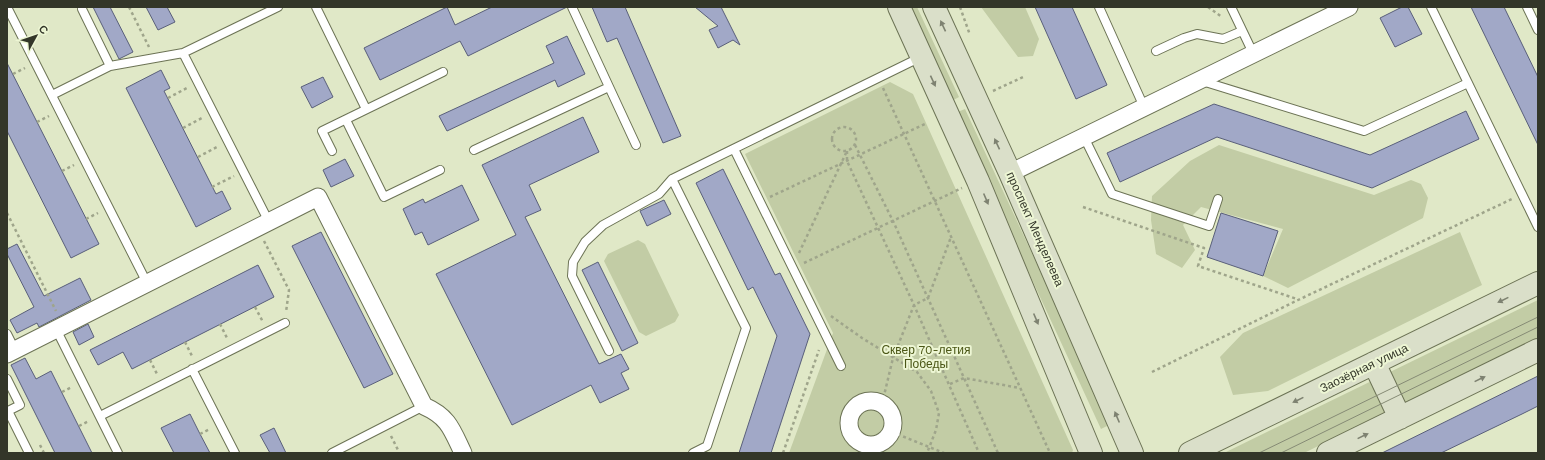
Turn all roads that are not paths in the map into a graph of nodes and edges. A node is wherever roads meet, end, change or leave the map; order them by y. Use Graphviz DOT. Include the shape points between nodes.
graph roads {
  1 [pos="7,7"];
  2 [pos="278,7"];
  3 [pos="316,7"];
  4 [pos="572,7"];
  5 [pos="899,7"];
  6 [pos="934,7"];
  7 [pos="1099,7"];
  8 [pos="1231,7"];
  9 [pos="1349,7"];
  10 [pos="1431,7"];
  11 [pos="1527,7"];
  12 [pos="82,9"];
  13 [pos="1538,30"];
  14 [pos="1242,31"];
  15 [pos="1156,51"];
  16 [pos="183,53"];
  17 [pos="1253,53"];
  18 [pos="922,57"];
  19 [pos="110,66"];
  20 [pos="443,72"];
  21 [pos="1200,80"];
  22 [pos="1468,83"];
  23 [pos="609,87"];
  24 [pos="52,95"];
  25 [pos="1144,107"];
  26 [pos="366,109"];
  27 [pos="346,120"];
  28 [pos="1084,137"];
  29 [pos="636,144"];
  30 [pos="734,149"];
  31 [pos="474,150"];
  32 [pos="332,151"];
  33 [pos="440,170"];
  34 [pos="1010,173"];
  35 [pos="672,179"];
  36 [pos="1218,199"];
  37 [pos="263,224"];
  38 [pos="1538,227"];
  39 [pos="147,283"];
  40 [pos="1538,283"];
  41 [pos="285,322"];
  42 [pos="60,327"];
  43 [pos="7,334"];
  44 [pos="1538,350"];
  45 [pos="609,351"];
  46 [pos="11,352"];
  47 [pos="1374,363"];
  48 [pos="841,366"];
  49 [pos="195,368"];
  50 [pos="7,379"];
  51 [pos="424,406"];
  52 [pos="100,416"];
  53 [pos="1400,418"];
  54 [pos="864,449"];
  55 [pos="29,453"];
  56 [pos="118,453"];
  57 [pos="235,453"];
  58 [pos="332,453"];
  59 [pos="463,453"];
  60 [pos="692,453"];
  61 [pos="1091,453"];
  62 [pos="1132,453"];
  63 [pos="1190,453"];
  64 [pos="1328,453"];
  1 -- 24 [label="lane"];
  2 -- 16 [label="lane"];
  3 -- 26 [label="lane"];
  4 -- 23 [label="lane"];
  5 -- 18 [label="main road"];
  34 -- 6 [label="main road, проспект Менделеева, one-way"];
  7 -- 25 [label="lane"];
  8 -- 14 [label="lane"];
  9 -- 17 [label="street"];
  10 -- 22 [label="lane"];
  11 -- 13 [label="lane"];
  12 -- 19 [label="lane"];
  14 -- 15 [label="lane" via="1223,39 1197,34"];
  14 -- 17 [label="lane"];
  16 -- 19 [label="lane"];
  16 -- 37 [label="lane"];
  17 -- 21 [label="street"];
  18 -- 30 [label="lane"];
  18 -- 61 [label="main road, one-way" via="978,181"];
  19 -- 24 [label="lane"];
  20 -- 26 [label="lane"];
  21 -- 22 [label="lane" via="1364,131"];
  21 -- 25 [label="street"];
  22 -- 38 [label="lane"];
  23 -- 29 [label="lane"];
  23 -- 31 [label="lane"];
  24 -- 39 [label="lane"];
  25 -- 28 [label="street"];
  26 -- 27 [label="lane"];
  27 -- 32 [label="lane" via="322,131"];
  27 -- 33 [label="lane" via="384,197"];
  28 -- 34 [label="street"];
  28 -- 36 [label="lane" via="1112,194 1209,226"];
  30 -- 35 [label="lane"];
  30 -- 48 [label="lane"];
  62 -- 34 [label="main road, проспект Менделеева, one-way"];
  35 -- 45 [label="lane" via="659,194 603,225 585,242 573,262 572,276"];
  35 -- 60 [label="lane" via="746,328 708,446"];
  37 -- 39 [label="street"];
  37 -- 51 [label="street" via="318,197"];
  39 -- 42 [label="street"];
  40 -- 47 [label="main road, Заозёрная улица, one-way"];
  41 -- 49 [label="lane"];
  42 -- 46 [label="street"];
  42 -- 52 [label="lane"];
  43 -- 46 [label="lane"];
  53 -- 44 [label="main road, one-way"];
  47 -- 53 [label="main road"];
  47 -- 63 [label="main road, Заозёрная улица, one-way"];
  49 -- 52 [label="lane"];
  49 -- 57 [label="lane"];
  50 -- 55 [label="lane" via="20,405 8,411"];
  51 -- 58 [label="lane"];
  51 -- 59 [label="street" via="439,413 451,428"];
  52 -- 56 [label="lane"];
  64 -- 53 [label="main road, one-way"];
  54 -- 54 [label="street" via="850,429 851,414 855,408 868,401 882,404 891,413 894,426 892,432 878,445"];
}
